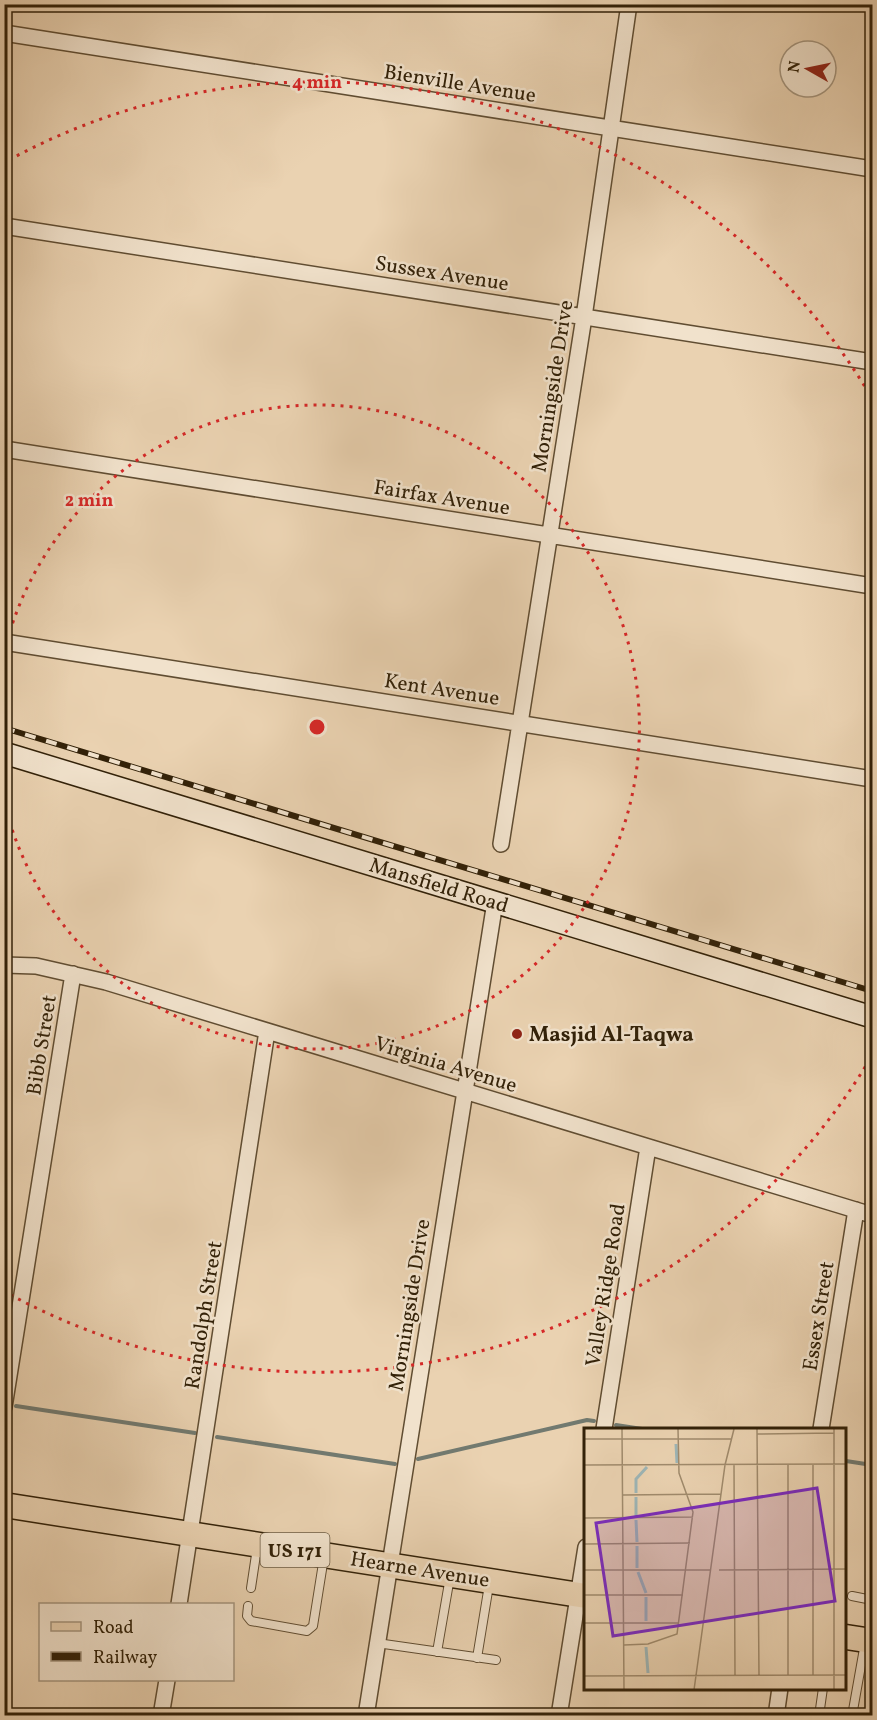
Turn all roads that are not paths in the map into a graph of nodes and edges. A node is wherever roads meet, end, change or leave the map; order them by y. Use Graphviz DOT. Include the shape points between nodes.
graph roads {
  1 [pos="629,4"];
  2 [pos="4,33"];
  3 [pos="612,128"];
  4 [pos="873,169"];
  5 [pos="4,226"];
  6 [pos="584,317"];
  7 [pos="873,362"];
  8 [pos="4,449"];
  9 [pos="550,534"];
  10 [pos="873,586"];
  11 [pos="4,642"];
  12 [pos="520,723"];
  13 [pos="4,753"];
  14 [pos="873,778"];
  15 [pos="501,844"];
  16 [pos="495,902"];
  17 [pos="4,964"];
  18 [pos="73,974"];
  19 [pos="873,1017"];
  20 [pos="267,1031"];
  21 [pos="464,1092"];
  22 [pos="648,1147"];
  23 [pos="855,1210"];
  24 [pos="873,1215"];
  25 [pos="4,1407"];
  26 [pos="604,1428"];
  27 [pos="821,1428"];
  28 [pos="4,1505"];
  29 [pos="190,1534"];
  30 [pos="258,1544"];
  31 [pos="325,1554"];
  32 [pos="390,1564"];
  33 [pos="584,1571"];
  34 [pos="450,1573"];
  35 [pos="490,1580"];
  36 [pos="251,1588"];
  37 [pos="582,1595"];
  38 [pos="852,1596"];
  39 [pos="873,1600"];
  40 [pos="179,1603"];
  41 [pos="248,1606"];
  42 [pos="861,1640"];
  43 [pos="377,1643"];
  44 [pos="437,1652"];
  45 [pos="477,1658"];
  46 [pos="496,1660"];
  47 [pos="167,1681"];
  48 [pos="780,1690"];
  49 [pos="823,1690"];
  50 [pos="161,1716"];
  51 [pos="366,1716"];
  52 [pos="559,1716"];
  53 [pos="776,1716"];
  54 [pos="819,1716"];
  55 [pos="850,1716"];
  1 -- 3 [label="street, Morningside Drive"];
  2 -- 3 [label="street, Bienville Avenue"];
  3 -- 4 [label="street, Bienville Avenue"];
  3 -- 6 [label="street, Morningside Drive"];
  5 -- 6 [label="street, Sussex Avenue"];
  6 -- 7 [label="street, Sussex Avenue"];
  6 -- 9 [label="street, Morningside Drive"];
  8 -- 9 [label="street, Fairfax Avenue"];
  9 -- 10 [label="street, Fairfax Avenue"];
  9 -- 12 [label="street, Morningside Drive"];
  11 -- 12 [label="street, Kent Avenue"];
  12 -- 14 [label="street, Kent Avenue"];
  12 -- 15 [label="street, Morningside Drive"];
  13 -- 16 [label="main road, Mansfield Road"];
  16 -- 19 [label="main road, Mansfield Road"];
  16 -- 21 [label="street, Morningside Drive"];
  17 -- 18 [label="street, Virginia Avenue"];
  18 -- 20 [label="street, Virginia Avenue"];
  18 -- 25 [label="street, Bibb Street"];
  20 -- 21 [label="street, Virginia Avenue"];
  20 -- 29 [label="street, Randolph Street"];
  21 -- 22 [label="street, Virginia Avenue"];
  21 -- 32 [label="street, Morningside Drive"];
  22 -- 23 [label="street, Virginia Avenue"];
  22 -- 26 [label="street, Valley Ridge Road"];
  23 -- 24 [label="street, Virginia Avenue"];
  23 -- 27 [label="street, Essex Street"];
  28 -- 29 [label="main road, Hearne Avenue / US 171"];
  29 -- 30 [label="main road, Hearne Avenue / US 171"];
  29 -- 40 [label="street, Randolph Street"];
  30 -- 31 [label="main road, Hearne Avenue / US 171"];
  30 -- 36 [label="lane"];
  31 -- 32 [label="main road, Hearne Avenue / US 171"];
  31 -- 41 [label="lane" via="313,1626 307,1631 251,1621"];
  32 -- 34 [label="main road, Hearne Avenue / US 171"];
  32 -- 43 [label="street, Morningside Drive"];
  33 -- 37 [label="street"];
  34 -- 35 [label="main road, Hearne Avenue / US 171"];
  34 -- 44 [label="lane"];
  35 -- 37 [label="main road, Hearne Avenue / US 171"];
  35 -- 45 [label="lane"];
  37 -- 52 [label="street"];
  38 -- 39 [label="lane"];
  42 -- 55 [label="lane" via="858,1683"];
  43 -- 44 [label="lane"];
  43 -- 51 [label="street, Morningside Drive"];
  44 -- 45 [label="lane"];
  45 -- 46 [label="lane"];
  47 -- 50 [label="street"];
  48 -- 53 [label="street"];
  49 -- 54 [label="lane"];
}
